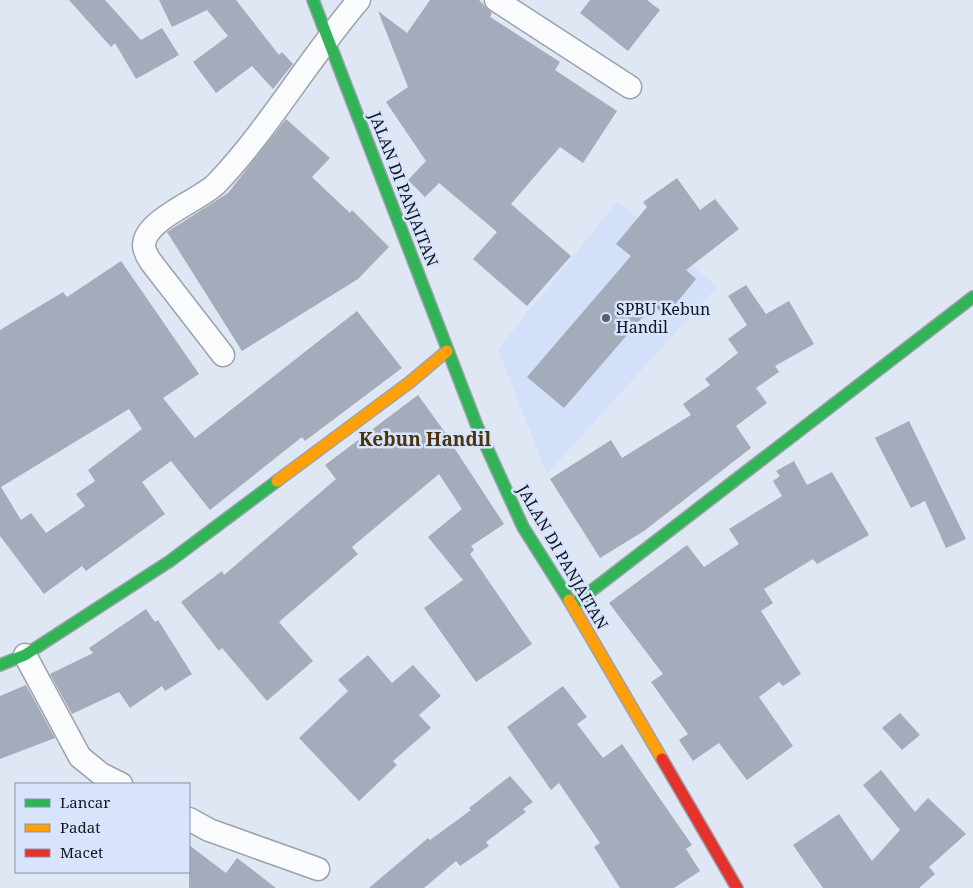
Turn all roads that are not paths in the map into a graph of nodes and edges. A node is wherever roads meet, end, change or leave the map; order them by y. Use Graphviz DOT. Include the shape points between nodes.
graph roads {
  1 [pos="314,0"];
  2 [pos="359,0"];
  3 [pos="496,0"];
  4 [pos="328,36"];
  5 [pos="630,87"];
  6 [pos="973,297"];
  7 [pos="447,351"];
  8 [pos="223,355"];
  9 [pos="573,605"];
  10 [pos="25,655"];
  11 [pos="0,665"];
  12 [pos="119,783"];
  13 [pos="190,820"];
  14 [pos="318,869"];
  15 [pos="737,888"];
  1 -- 4 [label="street, JALAN DI PANJAITAN"];
  2 -- 4 [label="street"];
  3 -- 5 [label="street"];
  4 -- 7 [label="street, JALAN DI PANJAITAN"];
  4 -- 8 [label="street" via="216,184 156,225 146,236 144,245 151,262"];
  6 -- 9 [label="street"];
  7 -- 9 [label="street, JALAN DI PANJAITAN" via="523,528"];
  7 -- 10 [label="street" via="170,561"];
  9 -- 15 [label="street, JALAN DI PANJAITAN"];
  10 -- 11 [label="street"];
  10 -- 12 [label="street" via="80,757"];
  13 -- 14 [label="street" via="209,830"];
}
